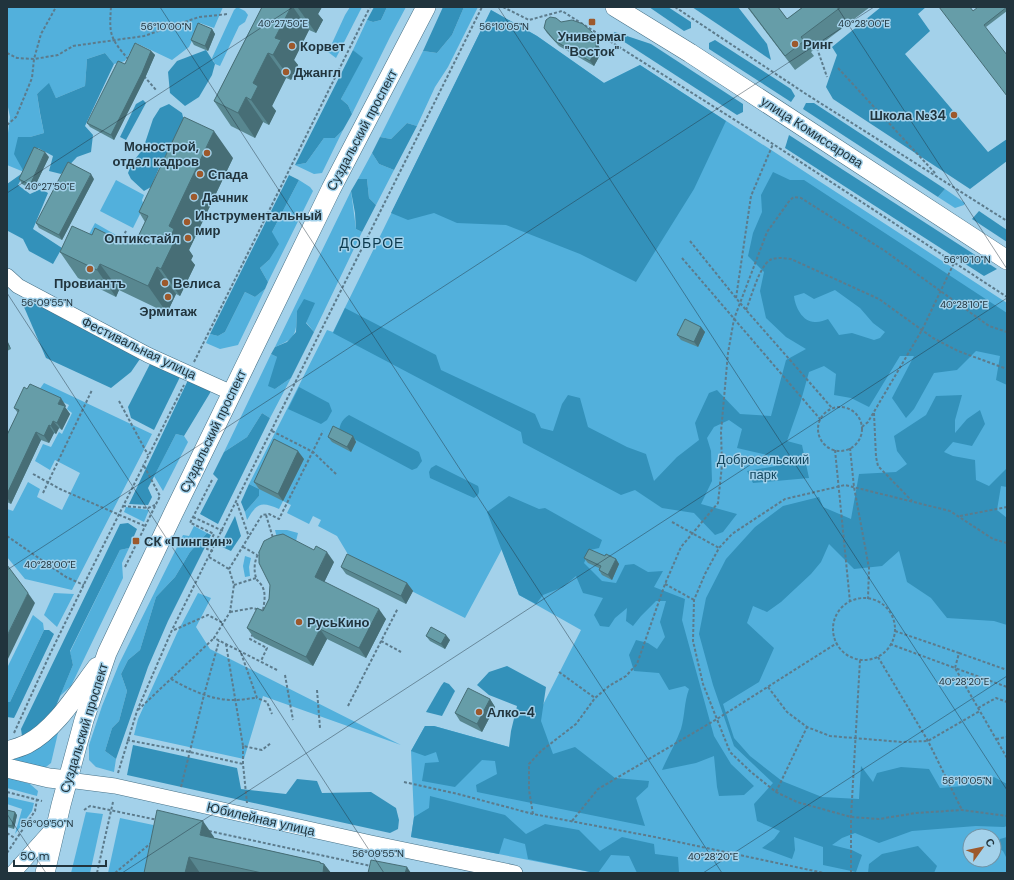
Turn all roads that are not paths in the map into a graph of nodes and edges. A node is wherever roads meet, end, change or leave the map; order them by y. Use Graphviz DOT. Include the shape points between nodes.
graph roads {
  1 [pos="426,7"];
  2 [pos="615,7"];
  3 [pos="1007,260"];
  4 [pos="7,276"];
  5 [pos="232,393"];
  6 [pos="107,653"];
  7 [pos="10,742"];
  8 [pos="7,768"];
  9 [pos="68,780"];
  10 [pos="56,825"];
  11 [pos="13,873"];
  12 [pos="45,873"];
  13 [pos="515,873"];
  1 -- 5 [label="main road, Суздальский проспект" via="331,189"];
  2 -- 3 [label="main road, улица Комиссарова"];
  4 -- 5 [label="street, Фестивальная улица" via="18,286 148,355"];
  5 -- 6 [label="main road, Суздальский проспект"];
  6 -- 7 [label="main road" via="63,712 46,730 27,744"];
  6 -- 9 [label="main road, Суздальский проспект" via="84,720"];
  8 -- 9 [label="main road, Юбилейная улица"];
  9 -- 10 [label="main road, Суздальский проспект"];
  9 -- 13 [label="street, Юбилейная улица" via="115,786"];
  10 -- 11 [label="street"];
  10 -- 12 [label="main road, Суздальский проспект"];
}
